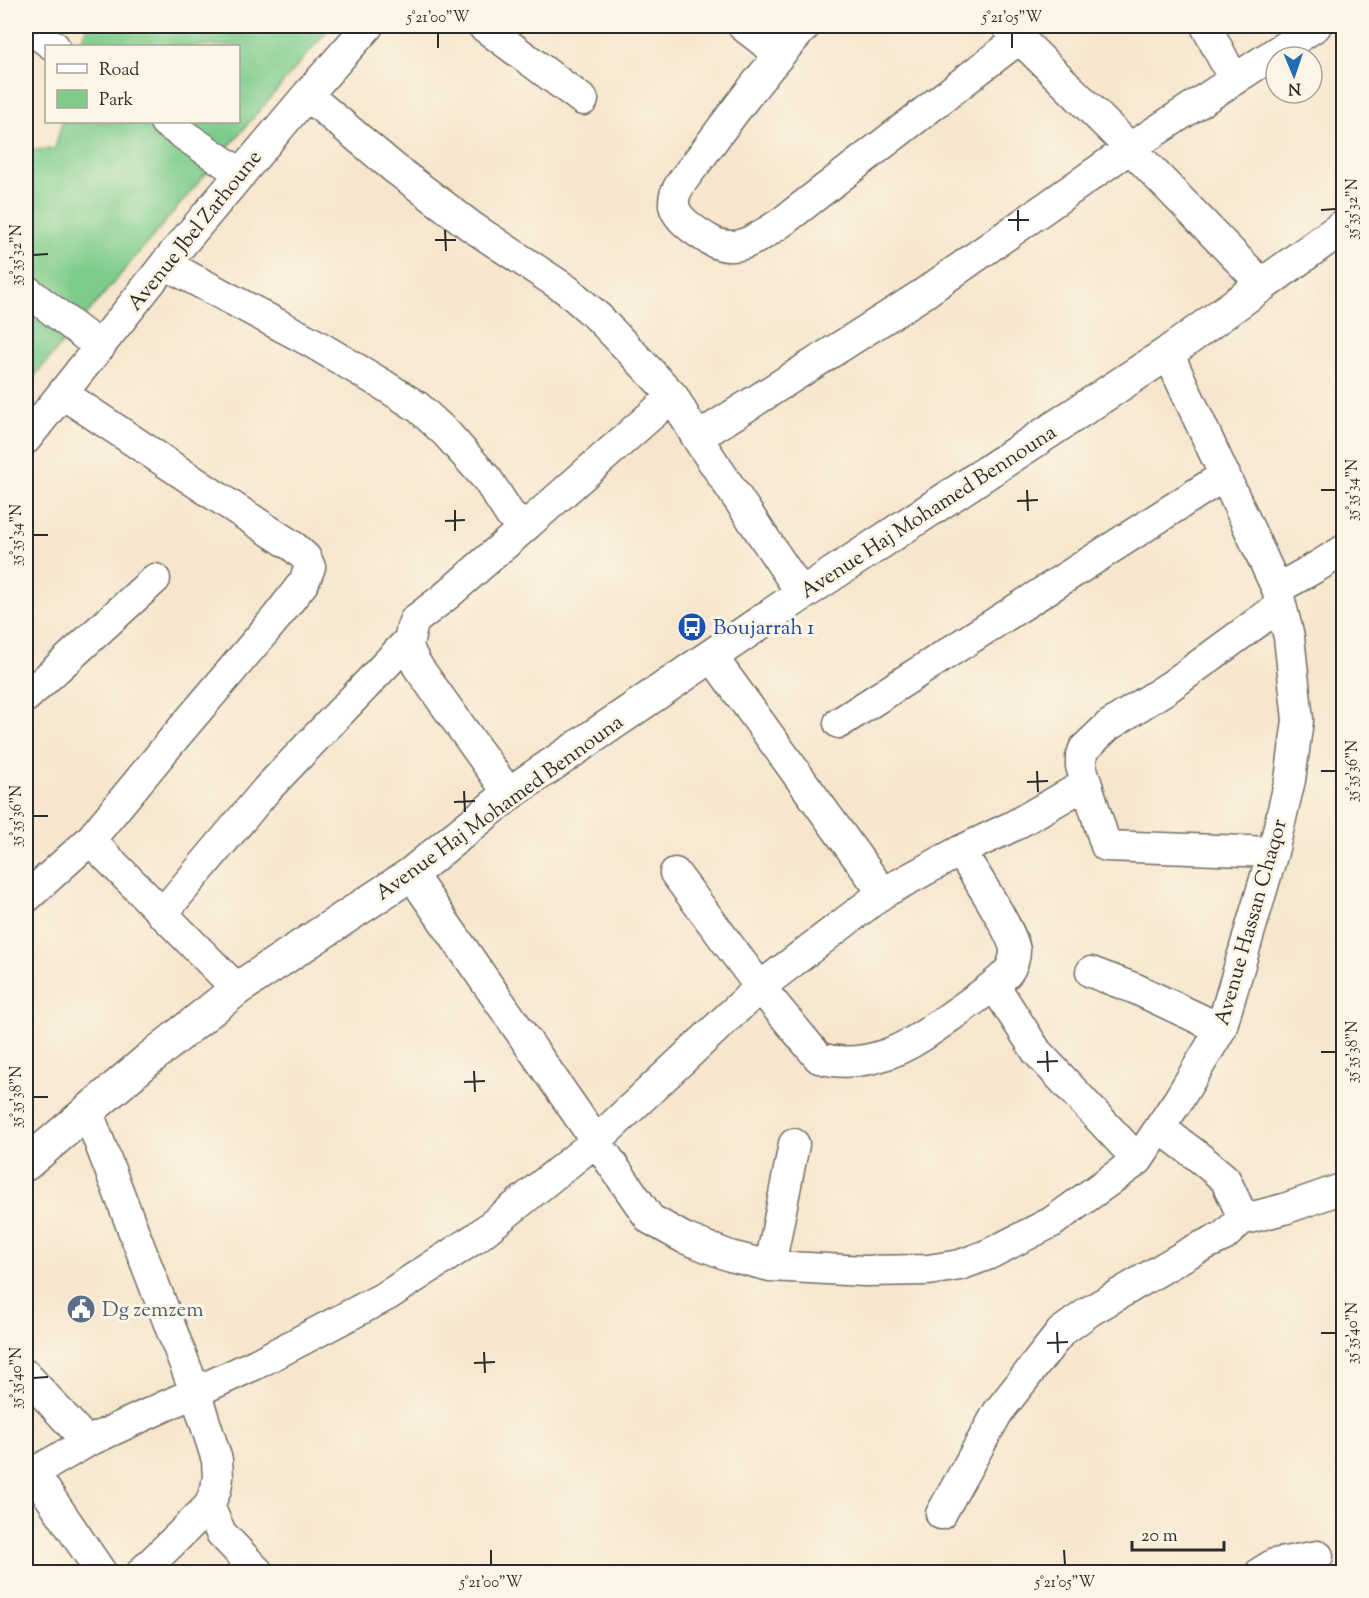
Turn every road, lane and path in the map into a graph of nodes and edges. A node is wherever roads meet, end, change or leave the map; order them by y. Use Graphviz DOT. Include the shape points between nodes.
graph roads {
  1 [pos="26,26"];
  2 [pos="368,26"];
  3 [pos="483,26"];
  4 [pos="743,26"];
  5 [pos="805,26"];
  6 [pos="1206,26"];
  7 [pos="1316,26"];
  8 [pos="1013,32"];
  9 [pos="53,45"];
  10 [pos="778,54"];
  11 [pos="1234,80"];
  12 [pos="307,95"];
  13 [pos="583,100"];
  14 [pos="166,123"];
  15 [pos="1130,148"];
  16 [pos="241,174"];
  17 [pos="1340,236"];
  18 [pos="165,264"];
  19 [pos="1263,285"];
  20 [pos="26,290"];
  21 [pos="100,347"];
  22 [pos="1168,353"];
  23 [pos="63,394"];
  24 [pos="673,396"];
  25 [pos="697,438"];
  26 [pos="26,439"];
  27 [pos="1225,475"];
  28 [pos="527,525"];
  29 [pos="1344,550"];
  30 [pos="155,579"];
  31 [pos="802,594"];
  32 [pos="1279,597"];
  33 [pos="408,641"];
  34 [pos="711,655"];
  35 [pos="26,697"];
  36 [pos="840,723"];
  37 [pos="1086,784"];
  38 [pos="509,794"];
  39 [pos="90,840"];
  40 [pos="960,851"];
  41 [pos="1273,852"];
  42 [pos="675,873"];
  43 [pos="411,874"];
  44 [pos="883,893"];
  45 [pos="26,898"];
  46 [pos="162,914"];
  47 [pos="1091,972"];
  48 [pos="994,985"];
  49 [pos="760,987"];
  50 [pos="237,989"];
  51 [pos="1221,1029"];
  52 [pos="87,1110"];
  53 [pos="1160,1128"];
  54 [pos="595,1142"];
  55 [pos="794,1144"];
  56 [pos="1138,1160"];
  57 [pos="26,1164"];
  58 [pos="1344,1188"];
  59 [pos="1241,1220"];
  60 [pos="771,1266"];
  61 [pos="26,1375"];
  62 [pos="195,1391"];
  63 [pos="87,1442"];
  64 [pos="29,1474"];
  65 [pos="209,1506"];
  66 [pos="941,1514"];
  67 [pos="1326,1562"];
  68 [pos="101,1572"];
  69 [pos="142,1572"];
  70 [pos="258,1572"];
  71 [pos="1261,1572"];
  1 -- 9 [label="street"];
  2 -- 12 [label="street, Avenue Jbel Zarhoune"];
  3 -- 13 [label="street"];
  4 -- 10 [label="street"];
  5 -- 10 [label="street"];
  6 -- 11 [label="street"];
  7 -- 11 [label="street"];
  8 -- 10 [label="street" via="782,222 754,241 724,246 710,241 676,213 675,196"];
  8 -- 15 [label="street"];
  11 -- 15 [label="street"];
  12 -- 16 [label="street, Avenue Jbel Zarhoune"];
  12 -- 24 [label="street" via="472,227 567,290"];
  14 -- 16 [label="street"];
  15 -- 19 [label="street"];
  15 -- 25 [label="street" via="923,294"];
  16 -- 18 [label="street, Avenue Jbel Zarhoune"];
  17 -- 19 [label="street, Avenue Haj Mohamed Bennouna"];
  18 -- 21 [label="street, Avenue Jbel Zarhoune"];
  18 -- 28 [label="street" via="313,343 418,407 487,479 511,516"];
  19 -- 22 [label="street, Avenue Haj Mohamed Bennouna"];
  20 -- 21 [label="street"];
  21 -- 23 [label="street, Avenue Jbel Zarhoune"];
  22 -- 27 [label="street, Avenue Hassan Chaqor"];
  22 -- 31 [label="street, Avenue Haj Mohamed Bennouna"];
  23 -- 26 [label="street, Avenue Jbel Zarhoune"];
  23 -- 39 [label="street" via="294,547 310,567 276,618"];
  24 -- 25 [label="street"];
  24 -- 28 [label="street"];
  25 -- 31 [label="street"];
  27 -- 32 [label="street, Avenue Hassan Chaqor"];
  27 -- 36 [label="street"];
  28 -- 33 [label="street" via="415,620"];
  29 -- 32 [label="street"];
  30 -- 35 [label="street"];
  31 -- 34 [label="street, Avenue Haj Mohamed Bennouna"];
  32 -- 37 [label="street" via="1169,687 1108,726 1088,745 1082,753 1081,766"];
  32 -- 41 [label="street, Avenue Hassan Chaqor" via="1289,637 1298,720 1290,780"];
  33 -- 38 [label="street" via="418,667"];
  33 -- 46 [label="street" via="267,789"];
  34 -- 38 [label="street, Avenue Haj Mohamed Bennouna"];
  34 -- 44 [label="street"];
  37 -- 40 [label="street"];
  37 -- 41 [label="street" via="1106,846"];
  38 -- 43 [label="street, Avenue Haj Mohamed Bennouna"];
  39 -- 45 [label="street"];
  39 -- 46 [label="street"];
  40 -- 44 [label="street"];
  40 -- 48 [label="street" via="1016,949 1010,970"];
  41 -- 51 [label="street, Avenue Hassan Chaqor"];
  42 -- 49 [label="street"];
  43 -- 50 [label="street, Avenue Haj Mohamed Bennouna"];
  43 -- 54 [label="street, Avenue Hassan Chaqor"];
  44 -- 49 [label="street"];
  46 -- 50 [label="street"];
  47 -- 51 [label="street"];
  48 -- 49 [label="street" via="924,1036 860,1061 819,1058"];
  48 -- 56 [label="street" via="1037,1052"];
  49 -- 54 [label="street"];
  50 -- 52 [label="street, Avenue Haj Mohamed Bennouna"];
  51 -- 53 [label="street, Avenue Hassan Chaqor"];
  52 -- 57 [label="street, Avenue Haj Mohamed Bennouna"];
  52 -- 62 [label="street"];
  53 -- 56 [label="street, Avenue Hassan Chaqor"];
  53 -- 59 [label="street" via="1225,1179"];
  54 -- 60 [label="street, Avenue Hassan Chaqor" via="650,1219 730,1256"];
  54 -- 62 [label="street" via="477,1237 388,1295"];
  55 -- 60 [label="street"];
  56 -- 60 [label="street, Avenue Hassan Chaqor" via="1052,1222 987,1255 960,1264 928,1270 865,1271"];
  58 -- 59 [label="street"];
  59 -- 66 [label="street" via="1224,1236 1090,1311 1061,1332 998,1412"];
  61 -- 63 [label="street"];
  62 -- 63 [label="street"];
  62 -- 65 [label="street" via="217,1460 218,1478"];
  63 -- 64 [label="street"];
  64 -- 68 [label="street"];
  65 -- 69 [label="street"];
  65 -- 70 [label="street" via="221,1533"];
  67 -- 71 [label="street" via="1274,1564"];
}
